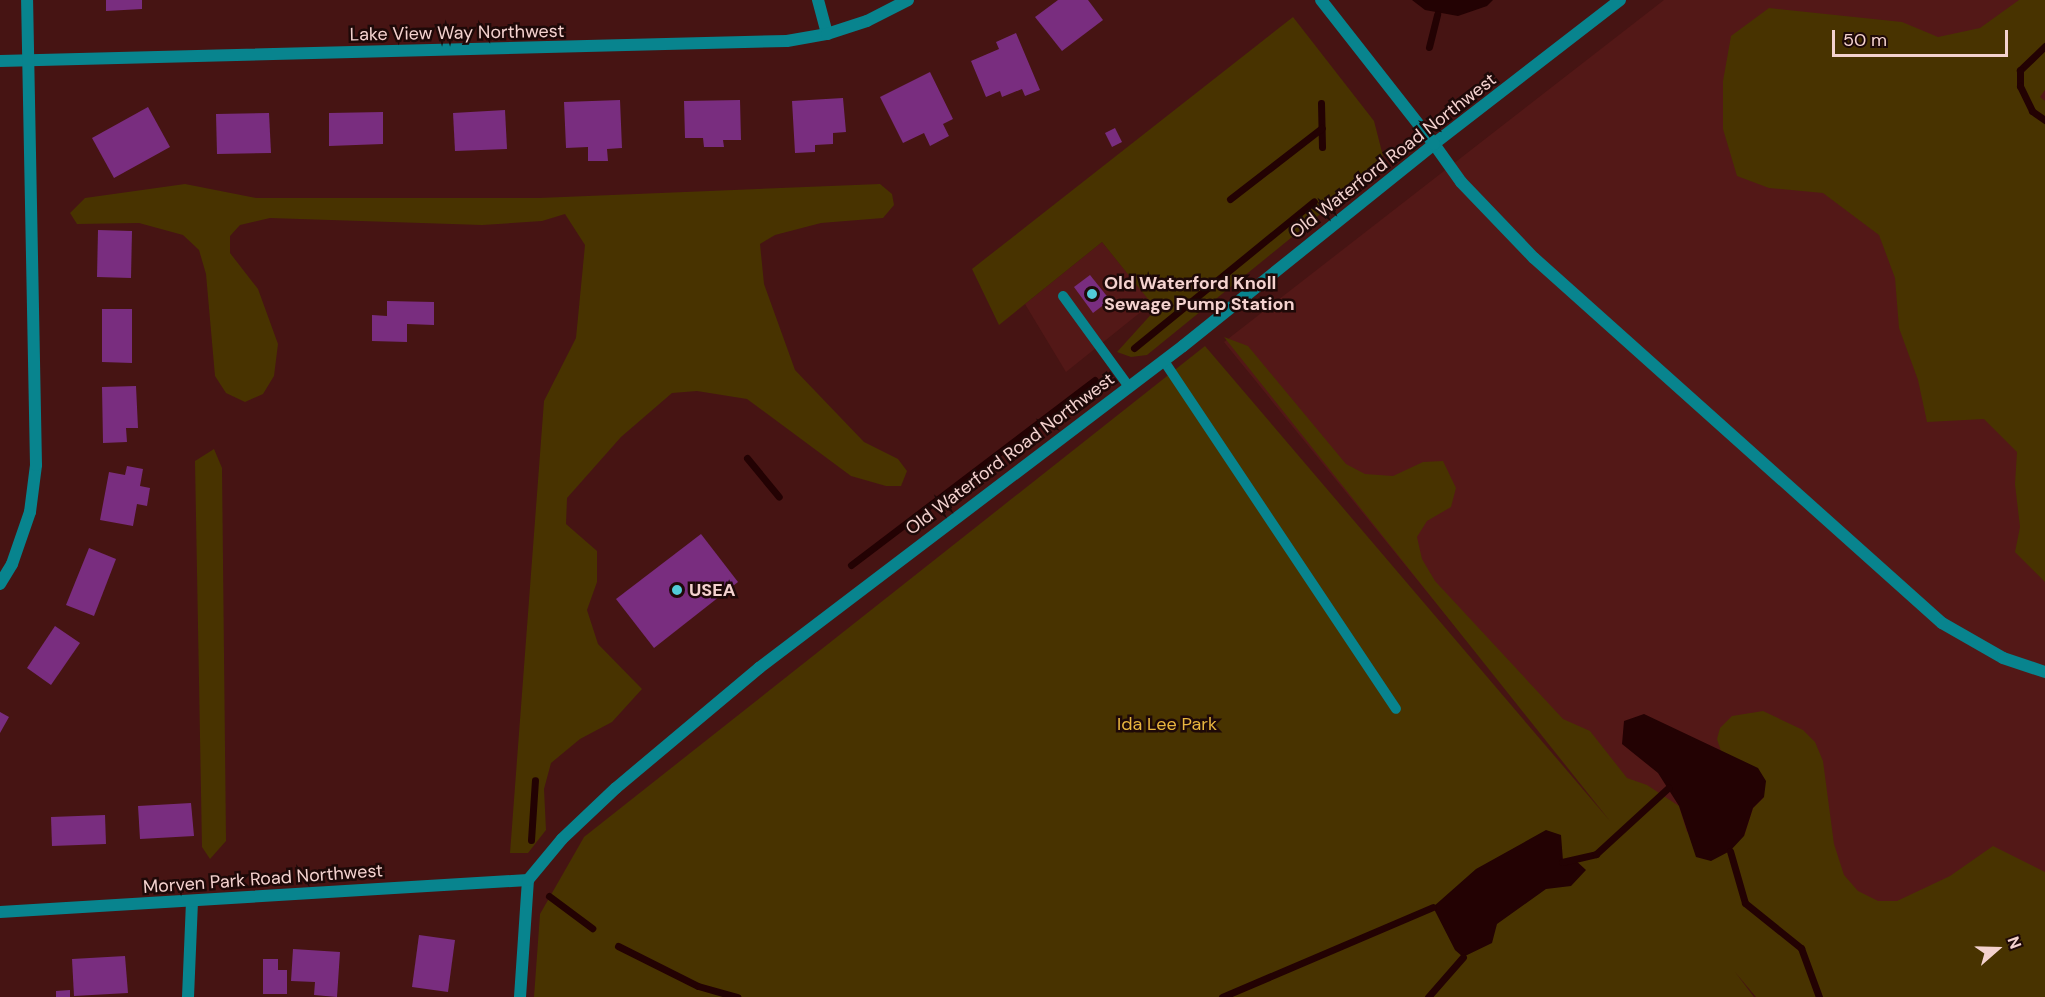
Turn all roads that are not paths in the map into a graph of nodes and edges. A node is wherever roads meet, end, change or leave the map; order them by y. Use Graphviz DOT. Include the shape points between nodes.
graph roads {
  1 [pos="27,0"];
  2 [pos="818,0"];
  3 [pos="908,0"];
  4 [pos="1321,0"];
  5 [pos="1620,0"];
  6 [pos="827,34"];
  7 [pos="28,60"];
  8 [pos="0,61"];
  9 [pos="1434,144"];
  10 [pos="1063,296"];
  11 [pos="1164,361"];
  12 [pos="1129,387"];
  13 [pos="0,584"];
  14 [pos="2045,672"];
  15 [pos="1396,709"];
  16 [pos="528,880"];
  17 [pos="192,902"];
  18 [pos="0,912"];
  19 [pos="188,997"];
  20 [pos="520,997"];
  1 -- 7 [label="street"];
  2 -- 6 [label="street"];
  3 -- 6 [label="street, Lake View Way Northwest" via="867,21"];
  4 -- 9 [label="street"];
  5 -- 9 [label="street, Old Waterford Road Northwest"];
  6 -- 7 [label="street, Lake View Way Northwest" via="787,41 550,49"];
  7 -- 8 [label="street, Lake View Way Northwest"];
  7 -- 13 [label="street" via="36,465 30,512 12,564"];
  9 -- 11 [label="street, Old Waterford Road Northwest"];
  9 -- 14 [label="street" via="1461,182 1534,258 1942,623 2003,658"];
  10 -- 12 [label="lane"];
  11 -- 12 [label="street, Old Waterford Road Northwest"];
  11 -- 15 [label="lane"];
  12 -- 16 [label="street, Old Waterford Road Northwest" via="759,668 616,788 562,839"];
  16 -- 17 [label="street, Morven Park Road Northwest"];
  16 -- 20 [label="street"];
  17 -- 18 [label="street, Morven Park Road Northwest"];
  17 -- 19 [label="street"];
}
